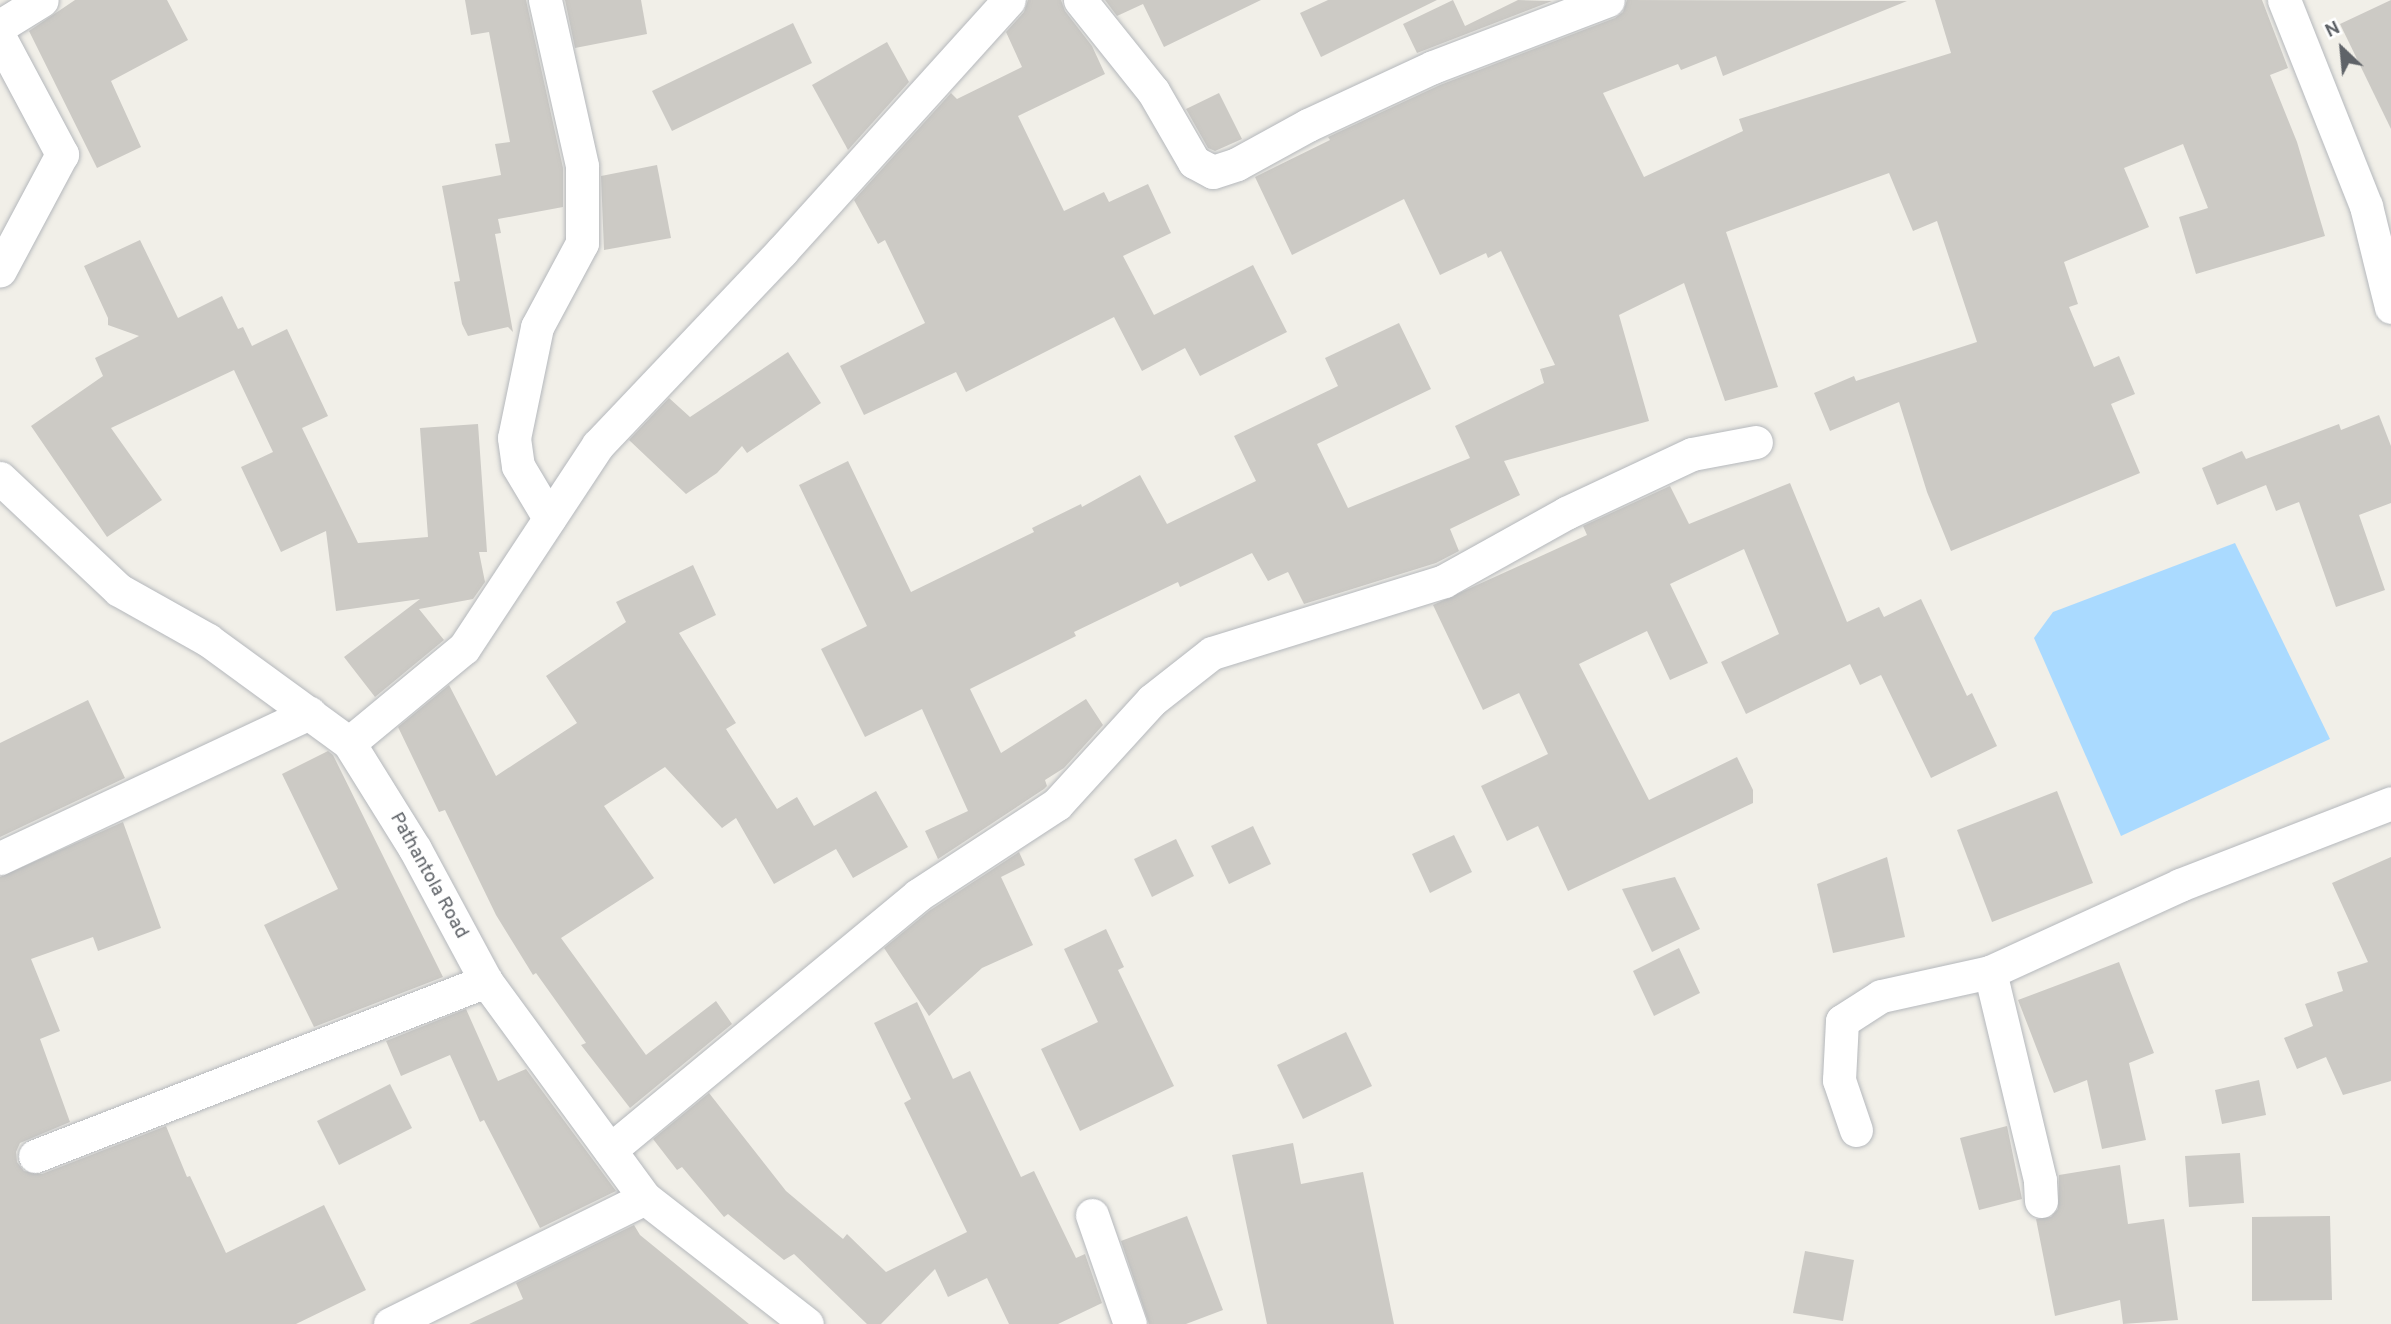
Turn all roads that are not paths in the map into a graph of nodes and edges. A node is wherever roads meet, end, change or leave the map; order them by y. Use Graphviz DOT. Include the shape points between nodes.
graph roads {
  1 [pos="42,0"];
  2 [pos="545,0"];
  3 [pos="1009,0"];
  4 [pos="1080,0"];
  5 [pos="1608,0"];
  6 [pos="2284,0"];
  7 [pos="0,26"];
  8 [pos="0,38"];
  9 [pos="2378,202"];
  10 [pos="0,270"];
  11 [pos="2391,307"];
  12 [pos="1756,442"];
  13 [pos="0,478"];
  14 [pos="549,518"];
  15 [pos="310,713"];
  16 [pos="349,743"];
  17 [pos="2391,803"];
  18 [pos="0,858"];
  19 [pos="1990,972"];
  20 [pos="486,981"];
  21 [pos="1856,1130"];
  22 [pos="610,1150"];
  23 [pos="35,1156"];
  24 [pos="645,1198"];
  25 [pos="2041,1201"];
  26 [pos="1092,1215"];
  27 [pos="390,1324"];
  28 [pos="807,1324"];
  29 [pos="1130,1324"];
  1 -- 7 [label="street"];
  2 -- 14 [label="street" via="582,166 582,243 537,327 514,439 518,466"];
  3 -- 14 [label="street" via="782,251 598,445"];
  4 -- 5 [label="street" via="1153,91 1194,162 1213,172 1433,67"];
  6 -- 9 [label="street"];
  8 -- 10 [label="street" via="62,154"];
  9 -- 11 [label="street"];
  12 -- 22 [label="street" via="1692,454 1566,513 1444,581 1212,653 1152,700 1056,804 918,895"];
  13 -- 15 [label="street, Pathantola Road" via="119,590 208,640"];
  14 -- 16 [label="street" via="464,648"];
  15 -- 16 [label="street, Pathantola Road"];
  15 -- 18 [label="street"];
  16 -- 20 [label="street, Pathantola Road" via="415,849"];
  17 -- 19 [label="street" via="2180,885"];
  19 -- 21 [label="street" via="1881,996 1842,1021 1839,1080"];
  19 -- 25 [label="street" via="2040,1180"];
  20 -- 22 [label="street, Pathantola Road"];
  20 -- 23 [label="street"];
  22 -- 24 [label="street, Pathantola Road"];
  24 -- 27 [label="street"];
  24 -- 28 [label="street, Pathantola Road"];
  26 -- 29 [label="street"];
}
